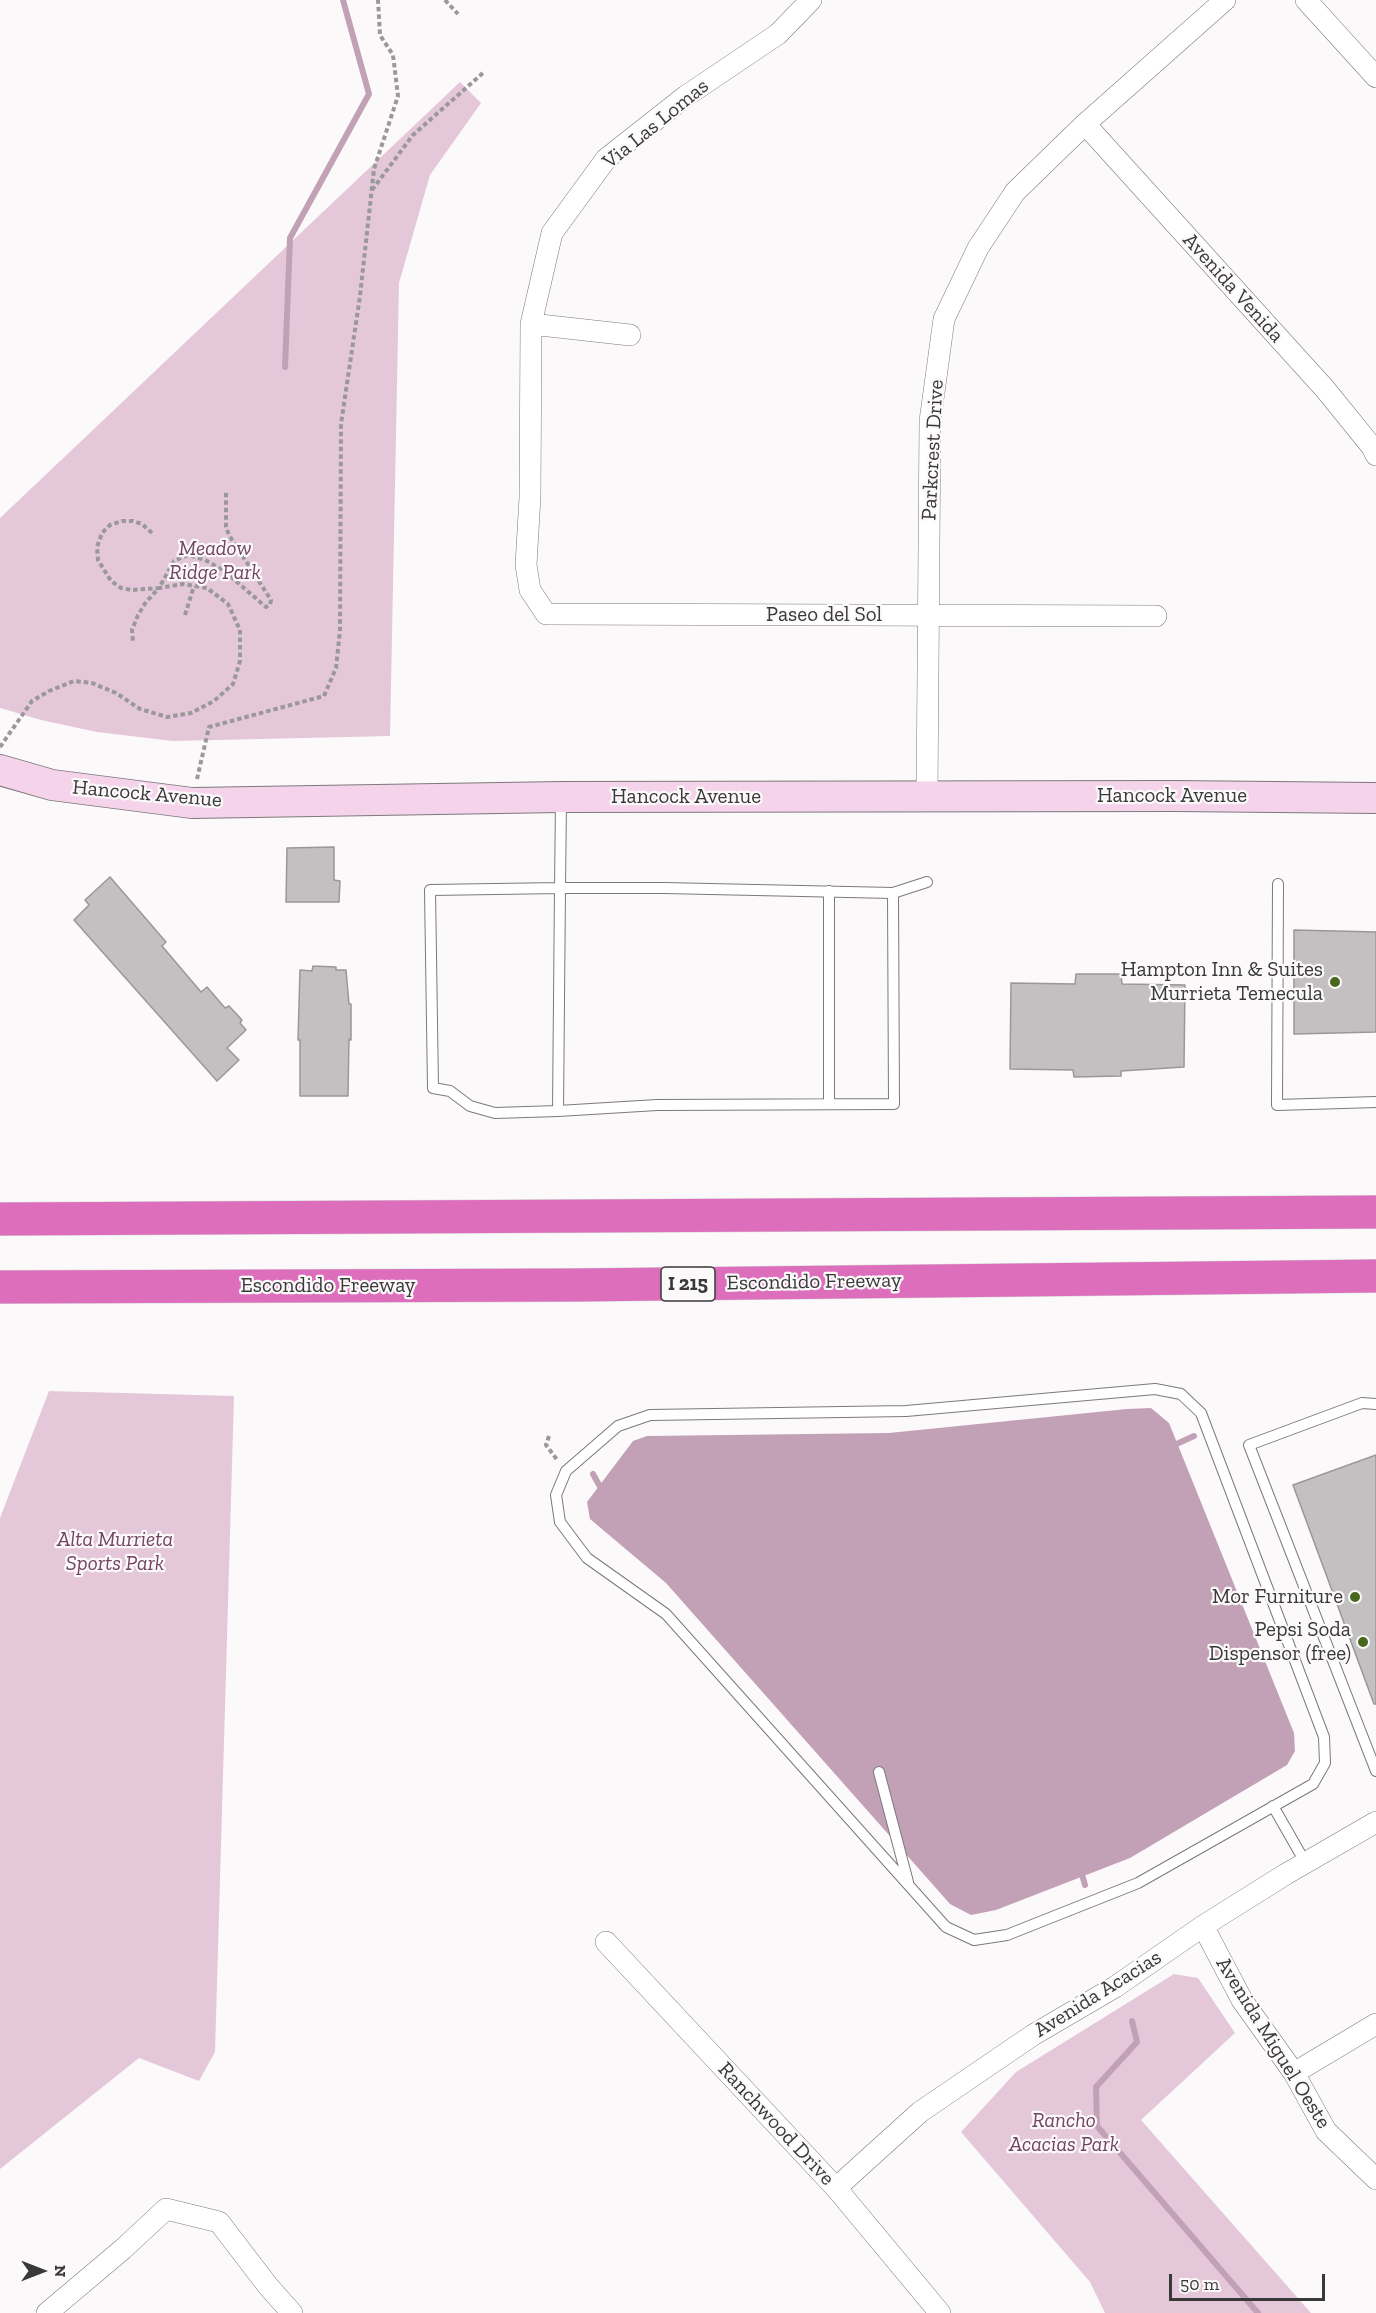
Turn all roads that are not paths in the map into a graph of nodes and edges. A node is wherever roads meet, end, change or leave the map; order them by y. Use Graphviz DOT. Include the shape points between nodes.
graph roads {
  1 [pos="811,0"];
  2 [pos="1225,0"];
  3 [pos="1306,0"];
  4 [pos="1376,77"];
  5 [pos="1085,124"];
  6 [pos="531,324"];
  7 [pos="630,335"];
  8 [pos="1376,455"];
  9 [pos="526,566"];
  10 [pos="928,615"];
  11 [pos="1156,616"];
  12 [pos="0,770"];
  13 [pos="927,796"];
  14 [pos="561,797"];
  15 [pos="1376,798"];
  16 [pos="927,882"];
  17 [pos="1278,884"];
  18 [pos="560,888"];
  19 [pos="829,891"];
  20 [pos="892,892"];
  21 [pos="1376,1102"];
  22 [pos="829,1104"];
  23 [pos="558,1111"];
  24 [pos="1376,1212"];
  25 [pos="0,1218"];
  26 [pos="1376,1276"];
  27 [pos="0,1287"];
  28 [pos="1376,1404"];
  29 [pos="1376,1771"];
  30 [pos="879,1772"];
  31 [pos="1273,1806"];
  32 [pos="1376,1822"];
  33 [pos="1305,1862"];
  34 [pos="908,1885"];
  35 [pos="1203,1926"];
  36 [pos="606,1942"];
  37 [pos="1376,2024"];
  38 [pos="1294,2073"];
  39 [pos="1376,2179"];
  40 [pos="836,2188"];
  41 [pos="47,2313"];
  42 [pos="292,2313"];
  43 [pos="940,2313"];
  1 -- 6 [label="street, Via Las Lomas" via="778,34 686,96 606,159 552,233"];
  2 -- 5 [label="street, Parkcrest Drive"];
  3 -- 4 [label="street"];
  5 -- 8 [label="street, Avenida Venida" via="1325,389"];
  5 -- 10 [label="street, Parkcrest Drive" via="1015,192 978,248 944,319 930,421"];
  6 -- 7 [label="street"];
  6 -- 9 [label="street, Via Las Lomas"];
  9 -- 10 [label="street, Paseo del Sol" via="530,590 546,614"];
  10 -- 11 [label="street, Paseo del Sol"];
  10 -- 13 [label="street, Parkcrest Drive"];
  12 -- 14 [label="main road, Hancock Avenue" via="52,785 192,803"];
  13 -- 14 [label="main road, Hancock Avenue"];
  13 -- 15 [label="main road, Hancock Avenue"];
  14 -- 18 [label="lane"];
  16 -- 20 [label="lane"];
  17 -- 21 [label="lane" via="1277,1105"];
  18 -- 19 [label="lane"];
  18 -- 23 [label="lane"];
  18 -- 23 [label="lane" via="430,890 433,1088 450,1091 470,1106 495,1113"];
  19 -- 20 [label="lane"];
  19 -- 22 [label="lane"];
  20 -- 22 [label="lane" via="894,1104"];
  22 -- 23 [label="lane" via="657,1105"];
  24 -- 25 [label="highway"];
  26 -- 27 [label="highway, Escondido Freeway / I 215"];
  28 -- 29 [label="lane" via="1362,1403 1249,1445"];
  30 -- 34 [label="lane"];
  31 -- 33 [label="lane"];
  31 -- 34 [label="lane" via="1137,1883 1007,1935 974,1940 946,1927"];
  31 -- 34 [label="lane" via="1313,1784 1325,1763 1324,1737 1201,1413 1181,1394 1155,1389 906,1411 650,1415 618,1426 566,1471 556,1494 560,1522 587,1558 666,1614"];
  32 -- 33 [label="street, Avenida Acacias"];
  33 -- 35 [label="street, Avenida Acacias"];
  35 -- 38 [label="street, Avenida Miguel Oeste" via="1242,2000"];
  35 -- 40 [label="street, Avenida Acacias" via="920,2112"];
  36 -- 40 [label="street, Ranchwood Drive"];
  37 -- 38 [label="street"];
  38 -- 39 [label="street, Avenida Miguel Oeste" via="1326,2131"];
  40 -- 43 [label="street, Ranchwood Drive"];
  41 -- 42 [label="street" via="166,2209 219,2222"];
}
